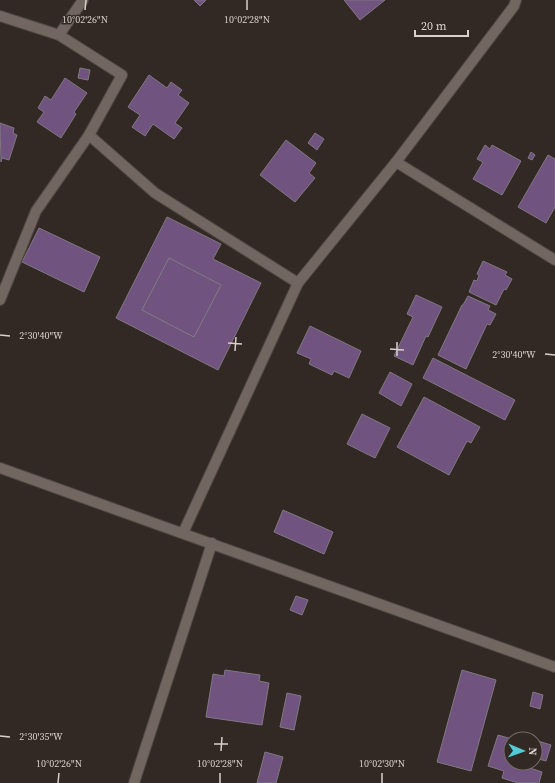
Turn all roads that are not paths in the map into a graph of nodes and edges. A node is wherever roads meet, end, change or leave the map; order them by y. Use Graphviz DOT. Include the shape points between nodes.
graph roads {
  1 [pos="83,0"];
  2 [pos="516,0"];
  3 [pos="0,16"];
  4 [pos="59,35"];
  5 [pos="89,135"];
  6 [pos="396,162"];
  7 [pos="555,260"];
  8 [pos="298,283"];
  9 [pos="0,300"];
  10 [pos="0,468"];
  11 [pos="183,533"];
  12 [pos="212,543"];
  13 [pos="555,667"];
  14 [pos="134,783"];
  1 -- 4 [label="street"];
  2 -- 6 [label="street"];
  3 -- 4 [label="street"];
  4 -- 5 [label="street" via="122,75"];
  5 -- 8 [label="street" via="155,193"];
  5 -- 9 [label="street" via="36,211"];
  6 -- 7 [label="street"];
  6 -- 8 [label="street"];
  8 -- 11 [label="street"];
  10 -- 11 [label="street"];
  11 -- 12 [label="street"];
  12 -- 13 [label="street"];
  12 -- 14 [label="street"];
}
